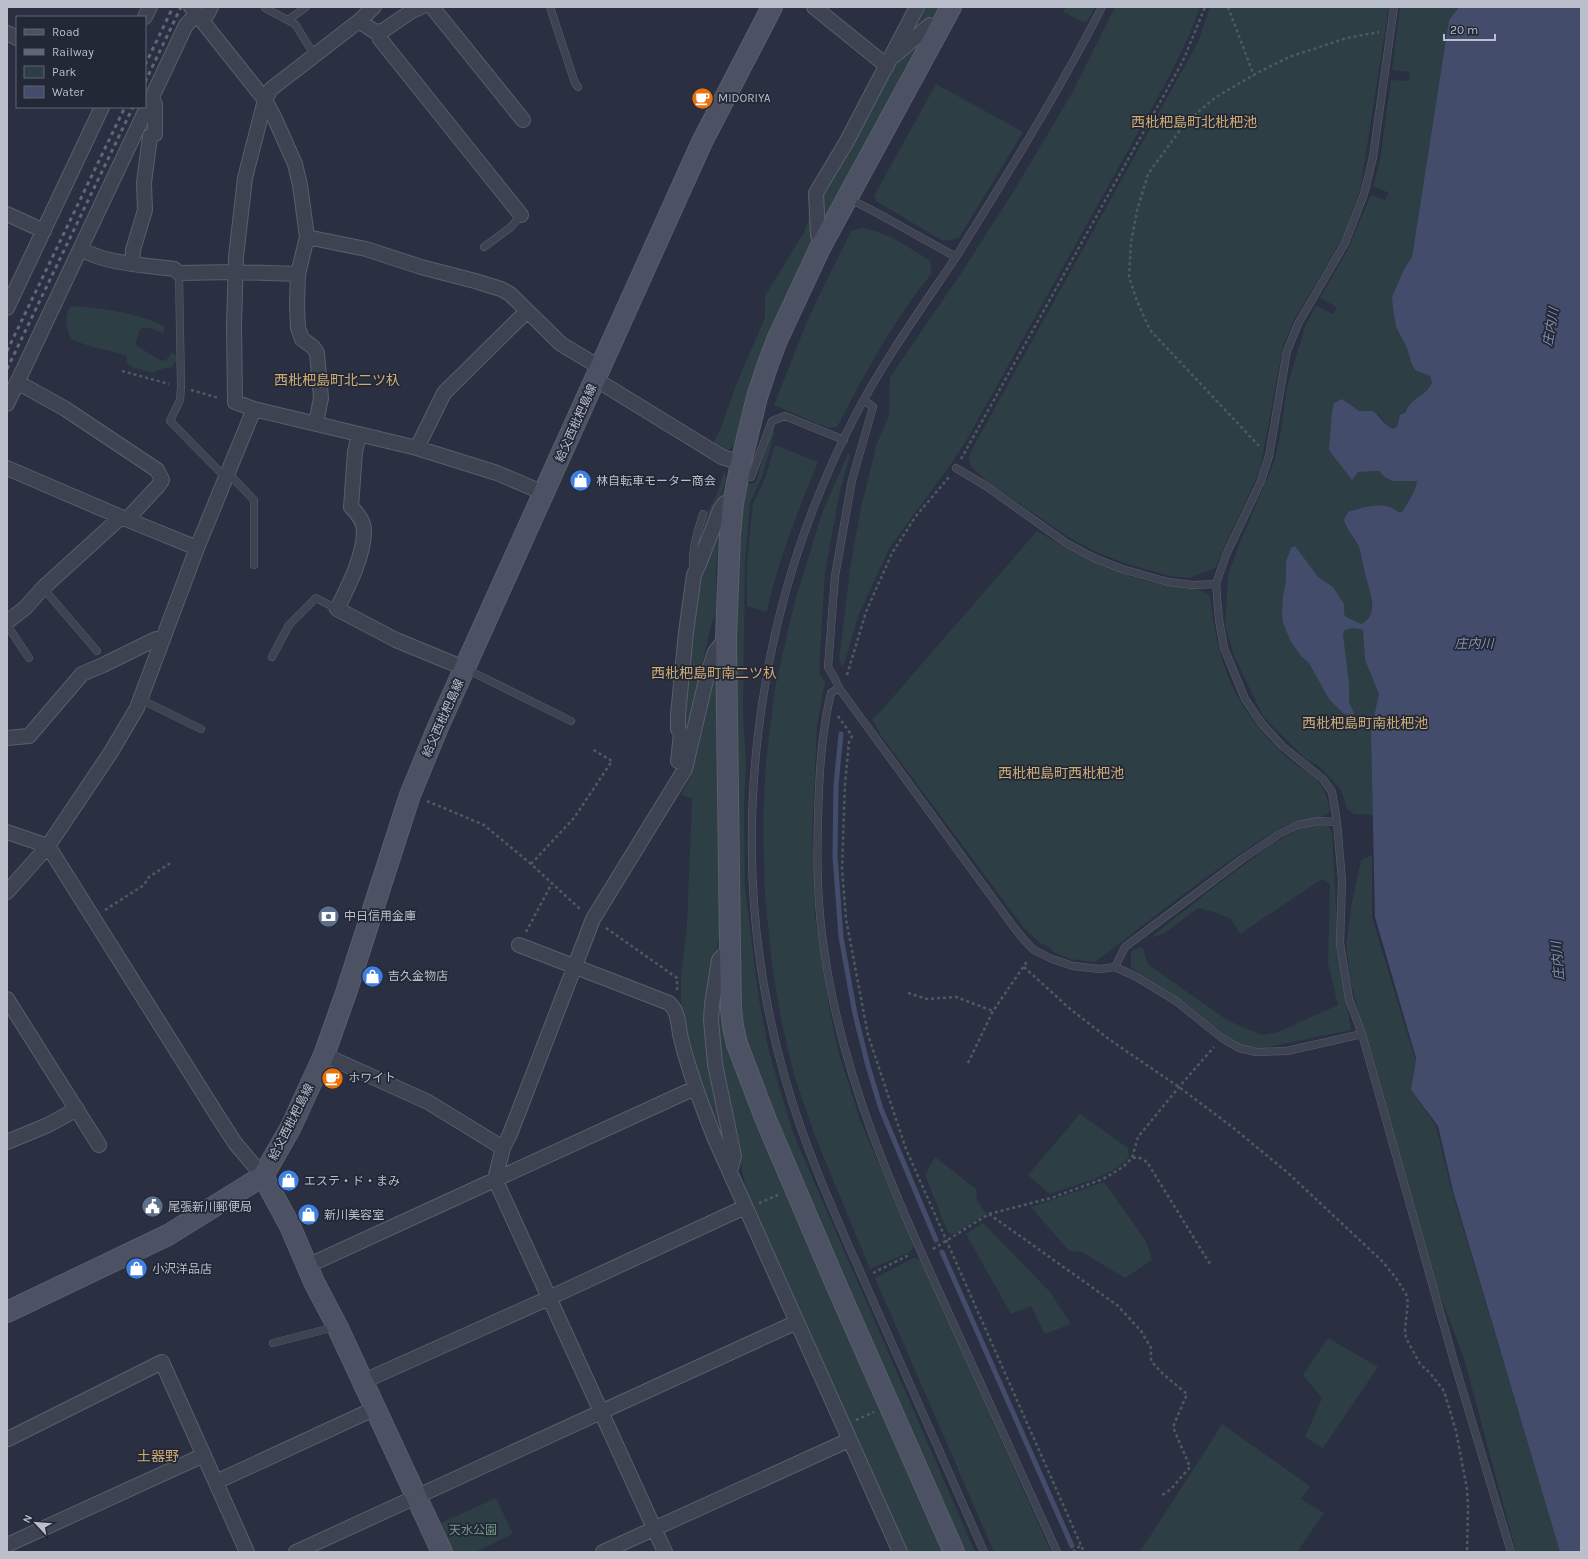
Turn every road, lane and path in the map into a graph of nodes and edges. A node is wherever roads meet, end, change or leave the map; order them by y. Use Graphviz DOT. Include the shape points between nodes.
graph roads {
  1 [pos="150,7"];
  2 [pos="211,7"];
  3 [pos="265,7"];
  4 [pos="306,7"];
  5 [pos="421,7"];
  6 [pos="432,7"];
  7 [pos="550,7"];
  8 [pos="772,7"];
  9 [pos="814,7"];
  10 [pos="917,7"];
  11 [pos="951,7"];
  12 [pos="1102,7"];
  13 [pos="1205,7"];
  14 [pos="1228,7"];
  15 [pos="1394,7"];
  16 [pos="365,12"];
  17 [pos="197,13"];
  18 [pos="146,16"];
  19 [pos="288,20"];
  20 [pos="940,29"];
  21 [pos="1391,31"];
  22 [pos="378,32"];
  23 [pos="7,33"];
  24 [pos="16,38"];
  25 [pos="315,56"];
  26 [pos="890,60"];
  27 [pos="1254,76"];
  28 [pos="578,87"];
  29 [pos="152,98"];
  30 [pos="265,100"];
  31 [pos="102,108"];
  32 [pos="523,120"];
  33 [pos="848,198"];
  34 [pos="7,214"];
  35 [pos="521,215"];
  36 [pos="44,231"];
  37 [pos="307,237"];
  38 [pos="824,240"];
  39 [pos="484,247"];
  40 [pos="81,249"];
  41 [pos="956,257"];
  42 [pos="132,263"];
  43 [pos="235,272"];
  44 [pos="180,273"];
  45 [pos="298,274"];
  46 [pos="7,308"];
  47 [pos="526,312"];
  48 [pos="598,373"];
  49 [pos="18,382"];
  50 [pos="864,400"];
  51 [pos="7,404"];
  52 [pos="254,409"];
  53 [pos="316,423"];
  54 [pos="359,434"];
  55 [pos="844,440"];
  56 [pos="417,448"];
  57 [pos="1269,456"];
  58 [pos="7,468"];
  59 [pos="956,468"];
  60 [pos="739,470"];
  61 [pos="227,475"];
  62 [pos="544,493"];
  63 [pos="733,503"];
  64 [pos="703,514"];
  65 [pos="125,518"];
  66 [pos="198,548"];
  67 [pos="254,565"];
  68 [pos="694,575"];
  69 [pos="1216,584"];
  70 [pos="43,588"];
  71 [pos="337,609"];
  72 [pos="7,622"];
  73 [pos="7,625"];
  74 [pos="726,638"];
  75 [pos="162,642"];
  76 [pos="97,651"];
  77 [pos="272,657"];
  78 [pos="29,658"];
  79 [pos="464,668"];
  80 [pos="839,688"];
  81 [pos="140,699"];
  82 [pos="828,707"];
  83 [pos="571,721"];
  84 [pos="201,729"];
  85 [pos="7,738"];
  86 [pos="592,749"];
  87 [pos="686,764"];
  88 [pos="410,795"];
  89 [pos="1337,822"];
  90 [pos="7,832"];
  91 [pos="48,846"];
  92 [pos="172,862"];
  93 [pos="531,864"];
  94 [pos="552,883"];
  95 [pos="7,892"];
  96 [pos="93,918"];
  97 [pos="593,919"];
  98 [pos="519,945"];
  99 [pos="730,948"];
  100 [pos="1034,950"];
  101 [pos="574,966"];
  102 [pos="1024,967"];
  103 [pos="1115,967"];
  104 [pos="908,993"];
  105 [pos="7,999"];
  106 [pos="675,1008"];
  107 [pos="993,1011"];
  108 [pos="1362,1034"];
  109 [pos="1222,1038"];
  110 [pos="324,1055"];
  111 [pos="968,1063"];
  112 [pos="1179,1087"];
  113 [pos="695,1088"];
  114 [pos="77,1109"];
  115 [pos="7,1142"];
  116 [pos="100,1145"];
  117 [pos="503,1148"];
  118 [pos="1132,1158"];
  119 [pos="730,1171"];
  120 [pos="263,1176"];
  121 [pos="495,1179"];
  122 [pos="794,1188"];
  123 [pos="745,1208"];
  124 [pos="989,1214"];
  125 [pos="948,1241"];
  126 [pos="921,1252"];
  127 [pos="1210,1264"];
  128 [pos="307,1266"];
  129 [pos="863,1278"];
  130 [pos="549,1298"];
  131 [pos="7,1312"];
  132 [pos="797,1322"];
  133 [pos="338,1326"];
  134 [pos="273,1343"];
  135 [pos="364,1381"];
  136 [pos="376,1408"];
  137 [pos="602,1412"];
  138 [pos="7,1438"];
  139 [pos="849,1440"];
  140 [pos="204,1455"];
  141 [pos="216,1482"];
  142 [pos="1161,1496"];
  143 [pos="417,1497"];
  144 [pos="655,1528"];
  145 [pos="7,1545"];
  146 [pos="1082,1545"];
  147 [pos="247,1552"];
  148 [pos="296,1552"];
  149 [pos="442,1552"];
  150 [pos="603,1552"];
  151 [pos="665,1552"];
  152 [pos="900,1552"];
  153 [pos="954,1552"];
  154 [pos="984,1552"];
  155 [pos="1057,1552"];
  156 [pos="1073,1552"];
  157 [pos="1084,1552"];
  158 [pos="1467,1552"];
  159 [pos="1511,1552"];
  1 -- 18 [label="street"];
  2 -- 17 [label="street" via="208,13"];
  3 -- 19 [label="lane"];
  4 -- 19 [label="lane"];
  5 -- 22 [label="street" via="382,32"];
  6 -- 32 [label="street"];
  7 -- 28 [label="lane"];
  8 -- 48 [label="street, 給父西枇杷島線" via="702,142"];
  9 -- 26 [label="street"];
  10 -- 26 [label="street"];
  11 -- 20 [label="street"];
  12 -- 41 [label="lane" via="1028,140"];
  13 -- 59 [label="path" via="1183,61"];
  14 -- 27 [label="path"];
  15 -- 21 [label="lane"];
  16 -- 22 [label="street"];
  16 -- 25 [label="street"];
  17 -- 29 [label="street" via="186,25"];
  17 -- 30 [label="street"];
  19 -- 25 [label="lane" via="295,24"];
  20 -- 26 [label="street" via="930,25"];
  20 -- 33 [label="street"];
  21 -- 27 [label="path" via="1347,38 1296,55"];
  21 -- 57 [label="lane" via="1373,157 1364,194 1345,243 1298,324 1287,351"];
  22 -- 35 [label="street" via="380,39"];
  23 -- 24 [label="street"];
  25 -- 30 [label="street" via="271,89"];
  26 -- 38 [label="street" via="816,193 818,235"];
  27 -- 57 [label="path" via="1216,97 1186,122 1148,174 1131,242 1129,277 1150,330"];
  29 -- 40 [label="street"];
  29 -- 42 [label="street" via="155,104 155,134 150,136 144,184 145,210 133,250"];
  30 -- 37 [label="street" via="295,164"];
  30 -- 43 [label="street" via="245,178"];
  31 -- 36 [label="street"];
  33 -- 38 [label="street"];
  33 -- 41 [label="lane"];
  34 -- 36 [label="street"];
  35 -- 39 [label="lane" via="511,227"];
  36 -- 46 [label="street"];
  37 -- 45 [label="street"];
  37 -- 47 [label="street" via="366,249 501,289 510,294"];
  38 -- 60 [label="street" via="777,340 757,397"];
  40 -- 42 [label="street" via="111,260"];
  40 -- 49 [label="street"];
  41 -- 50 [label="lane" via="907,329"];
  42 -- 44 [label="street" via="174,269"];
  43 -- 44 [label="street"];
  43 -- 45 [label="street"];
  43 -- 52 [label="street" via="235,402"];
  44 -- 61 [label="lane" via="181,387 180,400 170,421"];
  45 -- 53 [label="street" via="298,328 302,339 317,353 320,373 321,398"];
  47 -- 48 [label="street"];
  47 -- 56 [label="street" via="444,393"];
  48 -- 60 [label="street"];
  48 -- 62 [label="street, 給父西枇杷島線"];
  49 -- 51 [label="street"];
  49 -- 65 [label="street" via="64,408 157,470 162,480 131,515"];
  50 -- 55 [label="lane"];
  50 -- 80 [label="lane" via="873,407 849,494 831,612 828,667"];
  52 -- 53 [label="street"];
  52 -- 61 [label="street"];
  53 -- 54 [label="street"];
  54 -- 56 [label="street"];
  54 -- 71 [label="street" via="355,452 351,507 362,520 364,531 353,575"];
  55 -- 60 [label="lane" via="785,416 778,418 772,421 751,477"];
  55 -- 129 [label="lane" via="800,546 782,604 772,651 760,715 753,798 753,890 764,989 784,1075 809,1152"];
  56 -- 62 [label="street" via="497,473"];
  57 -- 69 [label="lane" via="1261,481 1226,555"];
  58 -- 65 [label="street"];
  59 -- 69 [label="lane" via="1066,543 1094,558 1168,582"];
  59 -- 80 [label="path" via="916,516 892,553 866,612 849,670"];
  60 -- 63 [label="street"];
  61 -- 66 [label="street"];
  61 -- 67 [label="lane" via="254,500"];
  62 -- 79 [label="street, 給父西枇杷島線"];
  63 -- 68 [label="street" via="725,503 720,510"];
  63 -- 74 [label="street"];
  64 -- 68 [label="lane" via="693,549"];
  65 -- 66 [label="street"];
  65 -- 70 [label="street"];
  66 -- 75 [label="street"];
  68 -- 87 [label="street" via="678,715 678,761"];
  69 -- 89 [label="lane" via="1224,648 1245,699 1262,724 1282,746 1323,779 1332,792"];
  70 -- 72 [label="street" via="25,608"];
  70 -- 76 [label="lane"];
  71 -- 77 [label="lane" via="316,598 289,625"];
  71 -- 79 [label="street" via="396,640"];
  73 -- 78 [label="lane"];
  74 -- 87 [label="street" via="715,652 708,673"];
  74 -- 99 [label="street"];
  75 -- 81 [label="street"];
  75 -- 85 [label="street" via="156,639 82,674 29,736"];
  79 -- 83 [label="lane"];
  79 -- 88 [label="street, 給父西枇杷島線"];
  80 -- 82 [label="lane" via="831,693"];
  80 -- 100 [label="lane" via="1013,926"];
  81 -- 84 [label="lane"];
  81 -- 91 [label="street" via="111,752"];
  82 -- 125 [label="path" via="834,711 852,736 849,742 845,784 842,869 846,919 868,1034 906,1149"];
  82 -- 126 [label="lane" via="819,780 817,839 820,917 829,977 845,1051 866,1119"];
  86 -- 93 [label="path" via="612,761 574,818"];
  87 -- 97 [label="street"];
  88 -- 93 [label="path" via="484,825"];
  88 -- 110 [label="street, 給父西枇杷島線"];
  89 -- 103 [label="lane" via="1318,821 1298,825 1278,834 1125,947"];
  89 -- 108 [label="lane" via="1342,881 1340,943 1349,999"];
  90 -- 91 [label="street"];
  91 -- 95 [label="street"];
  91 -- 96 [label="street"];
  92 -- 96 [label="path" via="149,877 144,885"];
  93 -- 94 [label="path"];
  94 -- 97 [label="path"];
  94 -- 98 [label="path"];
  96 -- 120 [label="street" via="235,1143"];
  97 -- 101 [label="street"];
  97 -- 106 [label="path" via="677,978 678,1002"];
  98 -- 101 [label="street"];
  99 -- 119 [label="street" via="719,960 711,1020 715,1064 734,1156"];
  99 -- 122 [label="street" via="731,1008 737,1044"];
  100 -- 102 [label="path"];
  100 -- 103 [label="lane" via="1052,960 1073,966"];
  101 -- 106 [label="street" via="669,1003"];
  101 -- 117 [label="street"];
  102 -- 107 [label="path"];
  102 -- 112 [label="path" via="1069,1008 1110,1040"];
  103 -- 109 [label="lane" via="1176,1001"];
  104 -- 107 [label="path" via="927,999 956,997"];
  105 -- 114 [label="street"];
  106 -- 113 [label="street" via="683,1049"];
  107 -- 111 [label="path"];
  108 -- 109 [label="lane" via="1287,1051 1256,1052 1239,1048"];
  108 -- 159 [label="lane" via="1455,1365"];
  109 -- 112 [label="path"];
  110 -- 117 [label="street" via="428,1102"];
  110 -- 120 [label="street, 給父西枇杷島線" via="291,1127"];
  112 -- 118 [label="path" via="1138,1137"];
  112 -- 158 [label="path" via="1288,1173 1382,1260 1406,1294 1406,1338 1420,1364 1444,1391 1456,1431 1467,1489"];
  113 -- 119 [label="street"];
  113 -- 121 [label="street"];
  114 -- 115 [label="street"];
  114 -- 116 [label="street"];
  117 -- 121 [label="street"];
  118 -- 124 [label="path" via="1123,1167 1103,1179 1051,1198"];
  118 -- 127 [label="path" via="1138,1157 1147,1162"];
  119 -- 123 [label="street"];
  120 -- 128 [label="street" via="290,1226"];
  120 -- 131 [label="street, 給父西枇杷島線" via="168,1235"];
  121 -- 128 [label="street"];
  121 -- 130 [label="street"];
  122 -- 123 [label="path"];
  122 -- 153 [label="street"];
  123 -- 130 [label="street"];
  123 -- 132 [label="street"];
  124 -- 125 [label="path"];
  124 -- 142 [label="path" via="1117,1305 1141,1331 1151,1348 1151,1361 1187,1394 1173,1427 1190,1467 1171,1489"];
  125 -- 126 [label="path"];
  125 -- 146 [label="path"];
  126 -- 129 [label="path"];
  126 -- 155 [label="lane"];
  128 -- 133 [label="street"];
  129 -- 154 [label="lane"];
  130 -- 135 [label="street"];
  130 -- 137 [label="street"];
  132 -- 137 [label="street"];
  132 -- 139 [label="street"];
  133 -- 134 [label="lane"];
  133 -- 135 [label="street"];
  135 -- 136 [label="street"];
  136 -- 141 [label="street"];
  136 -- 143 [label="street"];
  137 -- 143 [label="street"];
  137 -- 144 [label="street"];
  138 -- 140 [label="street" via="162,1362"];
  139 -- 144 [label="street"];
  139 -- 152 [label="street"];
  140 -- 141 [label="street"];
  140 -- 145 [label="street"];
  141 -- 147 [label="street"];
  143 -- 148 [label="street"];
  143 -- 149 [label="street"];
  144 -- 150 [label="street"];
  144 -- 151 [label="street"];
  146 -- 156 [label="path"];
  146 -- 157 [label="path"];
}
